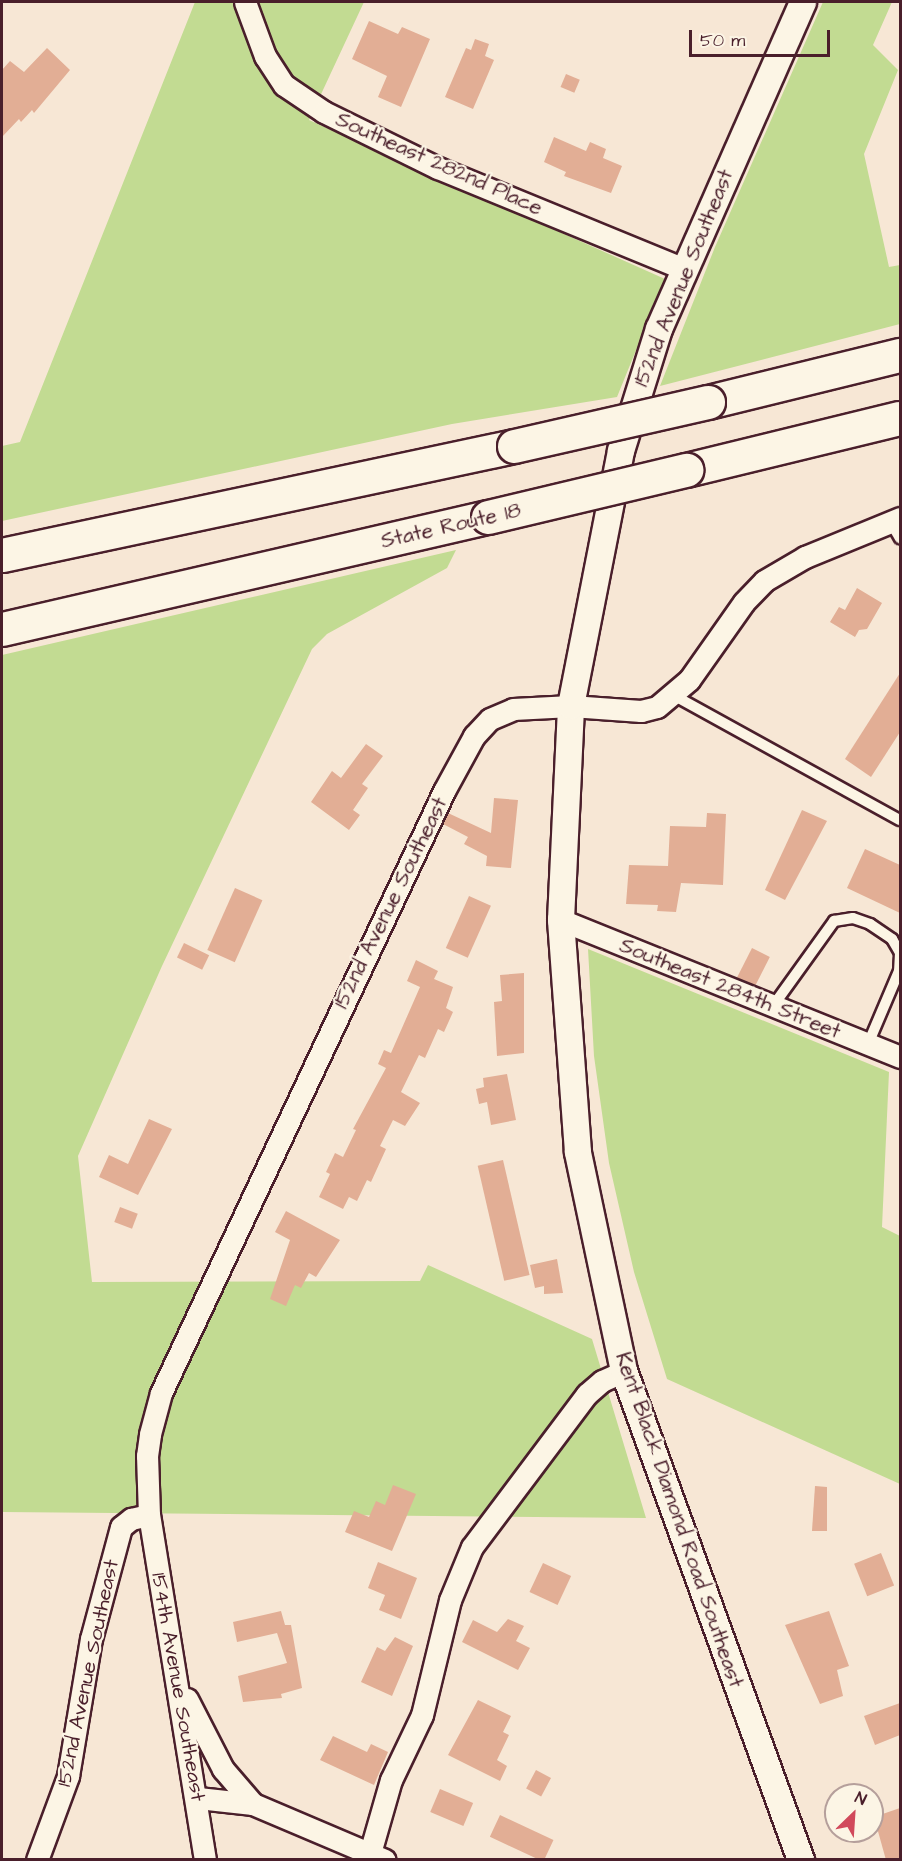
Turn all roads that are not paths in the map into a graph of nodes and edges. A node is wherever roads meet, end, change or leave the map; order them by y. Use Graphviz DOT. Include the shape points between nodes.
graph roads {
  1 [pos="245,2"];
  2 [pos="803,2"];
  3 [pos="684,269"];
  4 [pos="900,355"];
  5 [pos="900,418"];
  6 [pos="897,525"];
  7 [pos="2,555"];
  8 [pos="2,629"];
  9 [pos="675,696"];
  10 [pos="571,706"];
  11 [pos="900,820"];
  12 [pos="561,920"];
  13 [pos="773,1006"];
  14 [pos="868,1044"];
  15 [pos="900,1057"];
  16 [pos="624,1371"];
  17 [pos="149,1515"];
  18 [pos="178,1683"];
  19 [pos="198,1798"];
  20 [pos="253,1804"];
  21 [pos="377,1856"];
  22 [pos="37,1860"];
  23 [pos="206,1860"];
  24 [pos="801,1860"];
  1 -- 3 [label="street, Southeast 282nd Place" via="265,56 284,85 324,112 438,168"];
  2 -- 3 [label="street, 152nd Avenue Southeast"];
  3 -- 10 [label="street, 152nd Avenue Southeast" via="642,377 621,451"];
  4 -- 7 [label="highway, bridge" via="514,446"];
  5 -- 8 [label="highway, State Route 18, bridge"];
  6 -- 9 [label="street" via="805,557 764,581"];
  9 -- 10 [label="street" via="641,711"];
  9 -- 11 [label="lane"];
  10 -- 12 [label="street, Kent Black Diamond Road Southeast"];
  10 -- 17 [label="street, 152nd Avenue Southeast" via="513,709 490,718 474,736 440,800 161,1393 147,1456"];
  12 -- 13 [label="street, Southeast 284th Street"];
  12 -- 16 [label="street, Kent Black Diamond Road Southeast" via="578,1152"];
  13 -- 14 [label="street, Southeast 284th Street"];
  13 -- 14 [label="lane" via="834,921 853,918 870,924 892,939 900,953 899,971"];
  14 -- 15 [label="street, Southeast 284th Street"];
  16 -- 21 [label="street" via="602,1381 587,1394 472,1547 450,1600 422,1715 391,1780"];
  16 -- 24 [label="street, Kent Black Diamond Road Southeast"];
  17 -- 18 [label="street, 154th Avenue Southeast"];
  17 -- 22 [label="street, 152nd Avenue Southeast" via="131,1519 121,1527 91,1639 68,1776"];
  18 -- 19 [label="street, 154th Avenue Southeast"];
  18 -- 20 [label="street" via="219,1763"];
  19 -- 20 [label="street"];
  19 -- 23 [label="street, 154th Avenue Southeast"];
  20 -- 21 [label="street"];
}
